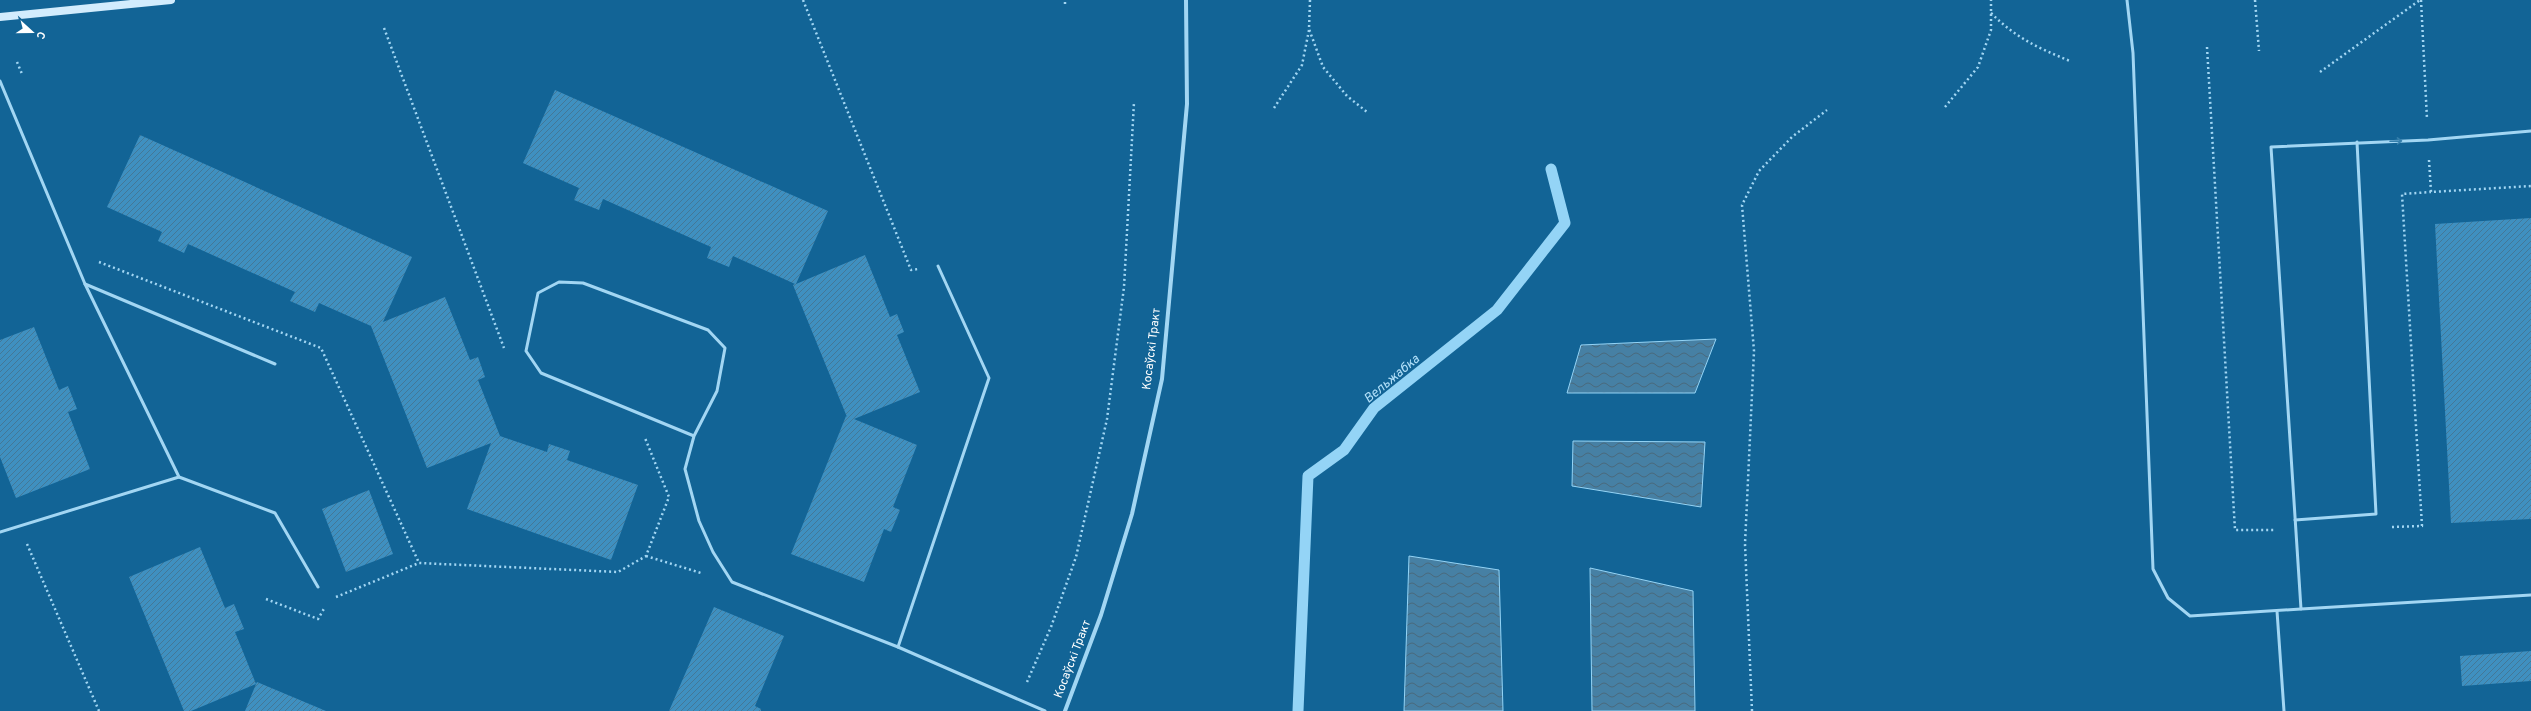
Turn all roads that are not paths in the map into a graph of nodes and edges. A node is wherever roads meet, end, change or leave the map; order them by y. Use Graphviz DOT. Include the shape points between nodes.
graph roads {
  1 [pos="171,0"];
  2 [pos="1186,0"];
  3 [pos="2128,0"];
  4 [pos="0,17"];
  5 [pos="0,81"];
  6 [pos="2531,131"];
  7 [pos="2357,142"];
  8 [pos="938,266"];
  9 [pos="86,284"];
  10 [pos="275,364"];
  11 [pos="694,436"];
  12 [pos="179,477"];
  13 [pos="2295,520"];
  14 [pos="0,532"];
  15 [pos="318,587"];
  16 [pos="2531,595"];
  17 [pos="2301,609"];
  18 [pos="2277,611"];
  19 [pos="898,648"];
  20 [pos="1045,711"];
  21 [pos="1065,711"];
  22 [pos="2284,711"];
  1 -- 4 [label="main road"];
  2 -- 21 [label="street, Косаўскі Тракт" via="1187,104 1162,379 1132,514 1101,615"];
  3 -- 18 [label="lane" via="2133,53 2153,569 2168,598 2190,616"];
  5 -- 9 [label="lane"];
  7 -- 6 [label="lane, one-way" via="2428,140"];
  7 -- 13 [label="lane" via="2376,514"];
  7 -- 13 [label="lane" via="2272,147"];
  8 -- 19 [label="lane" via="989,378"];
  9 -- 10 [label="lane"];
  9 -- 12 [label="lane"];
  11 -- 11 [label="lane" via="541,373 526,351 538,293 559,282 584,283 708,330 725,348 717,392"];
  11 -- 19 [label="lane" via="685,469 699,521 713,552 732,582"];
  12 -- 14 [label="lane"];
  12 -- 15 [label="lane" via="275,513"];
  13 -- 17 [label="lane"];
  16 -- 17 [label="lane"];
  17 -- 18 [label="lane"];
  18 -- 22 [label="lane"];
  19 -- 20 [label="lane"];
}
